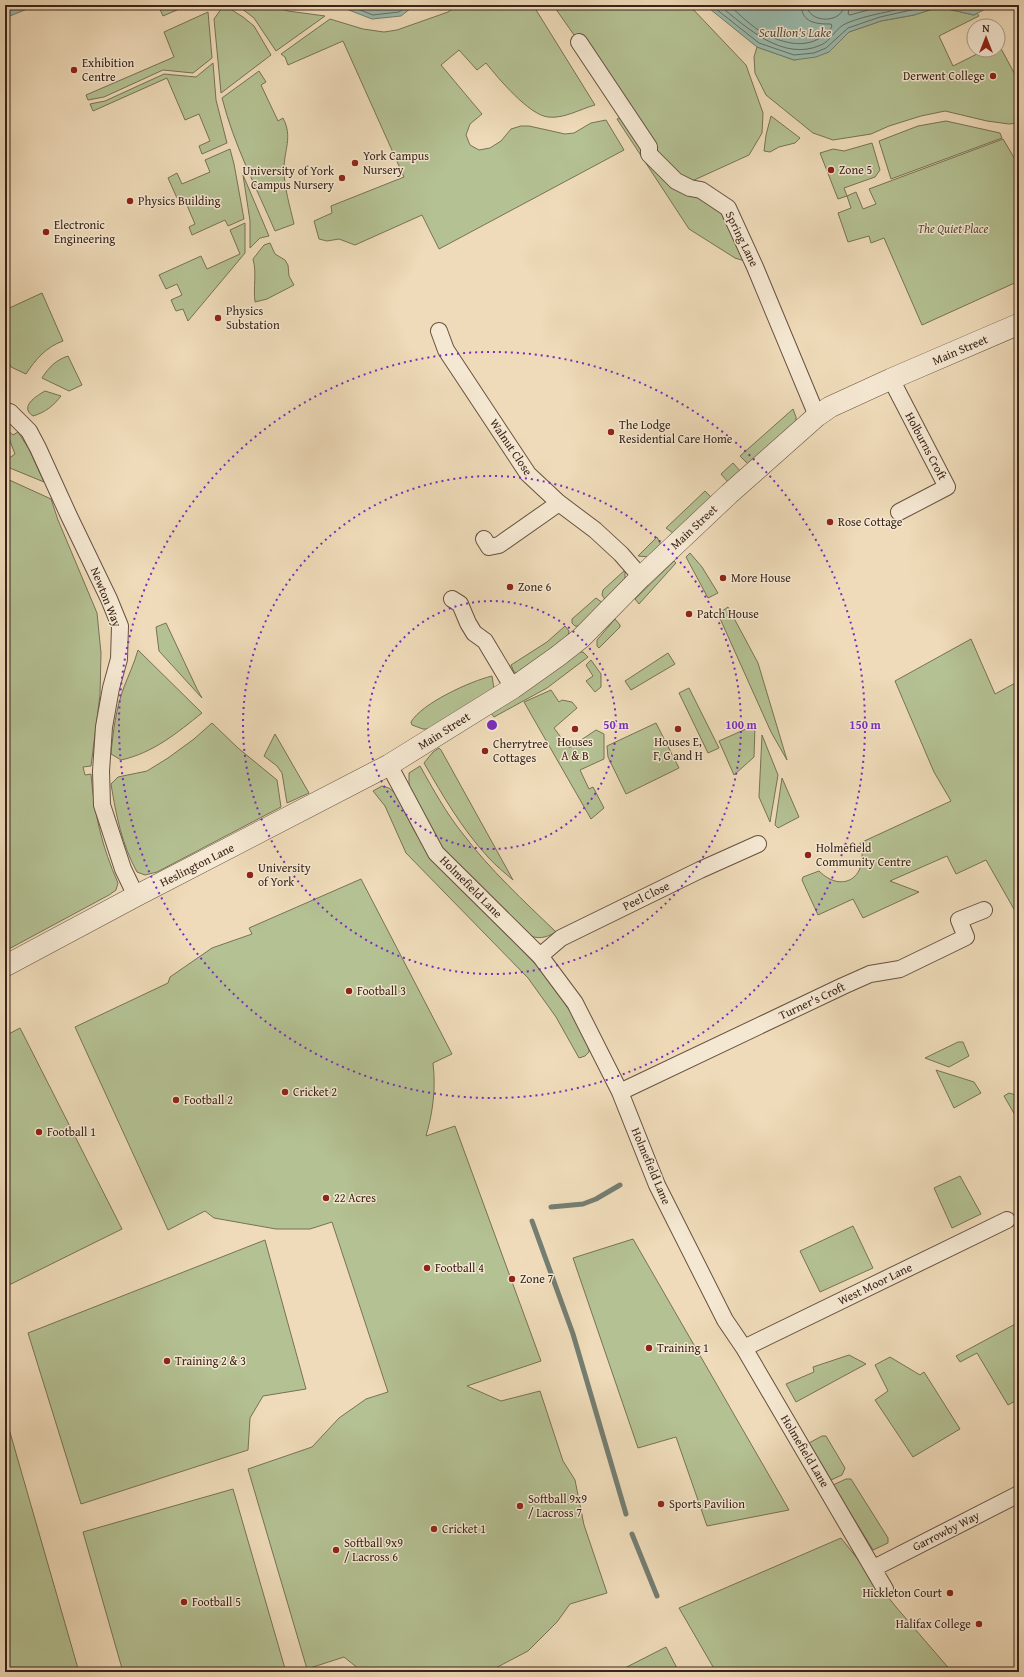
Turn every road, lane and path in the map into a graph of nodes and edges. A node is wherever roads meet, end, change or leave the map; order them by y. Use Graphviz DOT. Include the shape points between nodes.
graph roads {
  1 [pos="579,42"];
  2 [pos="1019,324"];
  3 [pos="439,331"];
  4 [pos="891,379"];
  5 [pos="5,411"];
  6 [pos="817,416"];
  7 [pos="559,503"];
  8 [pos="899,512"];
  9 [pos="484,539"];
  10 [pos="641,576"];
  11 [pos="452,599"];
  12 [pos="512,688"];
  13 [pos="389,765"];
  14 [pos="758,844"];
  15 [pos="136,896"];
  16 [pos="984,910"];
  17 [pos="540,956"];
  18 [pos="5,966"];
  19 [pos="620,1092"];
  20 [pos="1007,1220"];
  21 [pos="744,1348"];
  22 [pos="1019,1494"];
  23 [pos="874,1568"];
  24 [pos="885,1589"];
  1 -- 6 [label="street, Spring Lane" via="649,147 649,154 666,173 690,188 701,190 728,208"];
  2 -- 4 [label="street, Main Street"];
  3 -- 7 [label="street, Walnut Close" via="446,350 528,474"];
  4 -- 6 [label="street, Main Street" via="830,407"];
  4 -- 8 [label="street, Holburns Croft" via="947,487"];
  5 -- 15 [label="street, Newton Way" via="10,412 23,425 38,448 120,626 119,659 104,727 102,805 123,869"];
  6 -- 10 [label="street, Main Street"];
  7 -- 9 [label="street" via="499,545 489,547"];
  7 -- 10 [label="street, Walnut Close" via="595,530"];
  10 -- 12 [label="street, Main Street" via="581,638"];
  11 -- 12 [label="street" via="460,604 474,633 485,641"];
  12 -- 13 [label="street, Main Street"];
  13 -- 15 [label="street, Heslington Lane"];
  13 -- 17 [label="street, Holmefield Lane" via="436,853"];
  14 -- 17 [label="street, Peel Close" via="561,938"];
  15 -- 18 [label="street, Heslington Lane"];
  16 -- 19 [label="street, Turner's Croft" via="959,920 966,937 900,969 863,977"];
  17 -- 19 [label="street, Holmefield Lane" via="575,1003"];
  19 -- 21 [label="street, Holmefield Lane" via="657,1185 726,1320"];
  20 -- 21 [label="street, West Moor Lane"];
  21 -- 23 [label="street, Holmefield Lane"];
  22 -- 23 [label="street, Garrowby Way"];
  23 -- 24 [label="street, Holmefield Lane"];
}
